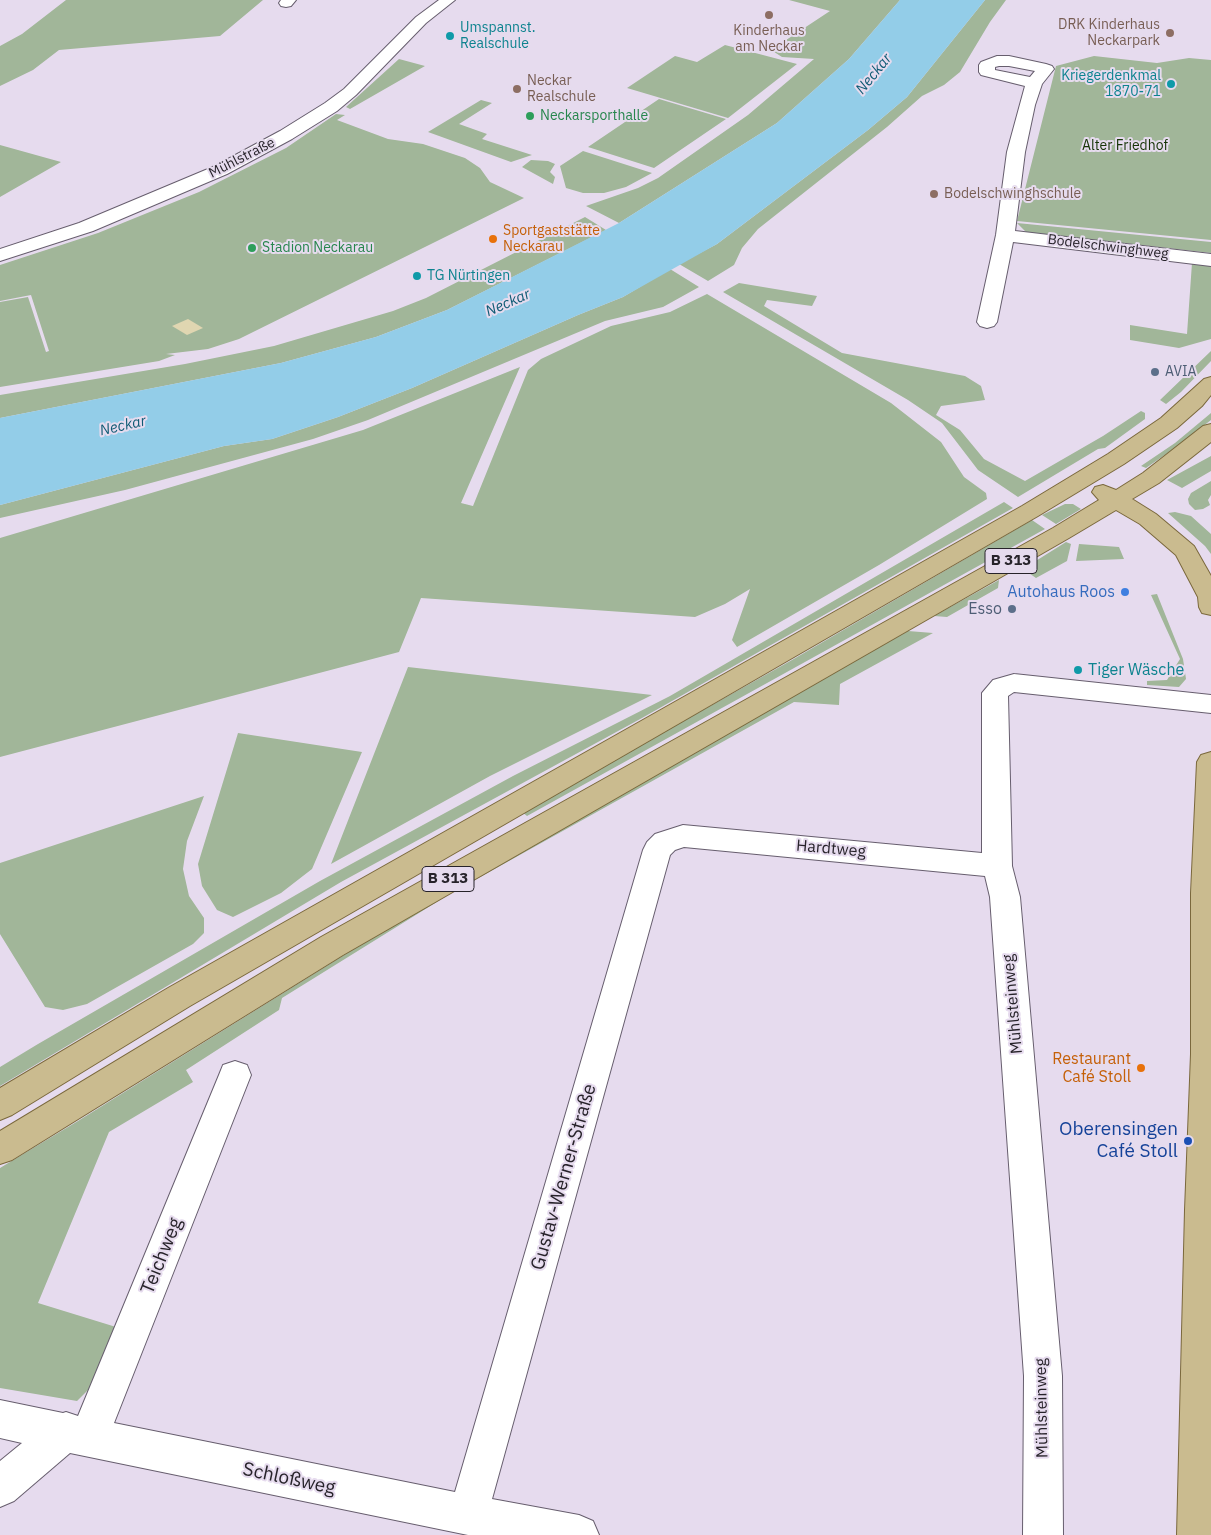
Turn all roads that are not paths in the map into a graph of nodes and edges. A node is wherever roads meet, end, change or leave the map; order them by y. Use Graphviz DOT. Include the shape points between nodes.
graph roads {
  1 [pos="448,0"];
  2 [pos="1034,83"];
  3 [pos="1005,234"];
  4 [pos="0,255"];
  5 [pos="1211,260"];
  6 [pos="987,322"];
  7 [pos="1211,383"];
  8 [pos="1211,431"];
  9 [pos="1083,480"];
  10 [pos="1116,500"];
  11 [pos="1211,606"];
  12 [pos="1211,704"];
  13 [pos="1211,762"];
  14 [pos="665,842"];
  15 [pos="997,866"];
  16 [pos="1209,894"];
  17 [pos="1209,1054"];
  18 [pos="235,1075"];
  19 [pos="0,1105"];
  20 [pos="0,1149"];
  21 [pos="0,1419"];
  22 [pos="78,1434"];
  23 [pos="0,1487"];
  24 [pos="468,1515"];
  25 [pos="579,1535"];
  26 [pos="1043,1535"];
  27 [pos="1197,1535"];
  1 -- 4 [label="street, Mühlstraße" via="421,20 350,92 286,135 221,170 95,223"];
  2 -- 3 [label="street" via="1016,152"];
  3 -- 5 [label="street, Bodelschwinghweg"];
  3 -- 6 [label="street"];
  7 -- 9 [label="main road, B 313" via="1169,422"];
  8 -- 10 [label="main road, B 313" via="1151,478"];
  9 -- 10 [label="main road"];
  9 -- 19 [label="main road, B 313" via="179,997"];
  10 -- 11 [label="main road" via="1148,519 1186,551 1210,597"];
  10 -- 20 [label="main road, B 313" via="332,946"];
  12 -- 15 [label="street, Mühlsteinweg" via="1014,683 1002,686 995,693"];
  13 -- 16 [label="main road"];
  14 -- 15 [label="street, Hardtweg" via="683,836"];
  14 -- 24 [label="street, Gustav-Werner-Straße" via="657,850"];
  15 -- 26 [label="street, Mühlsteinweg" via="1005,907 1042,1376"];
  16 -- 17 [label="main road"];
  17 -- 27 [label="main road" via="1202,1210"];
  18 -- 22 [label="street, Teichweg"];
  21 -- 22 [label="street, Schloßweg"];
  22 -- 23 [label="street, Teichweg"];
  22 -- 24 [label="street, Schloßweg"];
  24 -- 25 [label="street, Schloßweg"];
}
